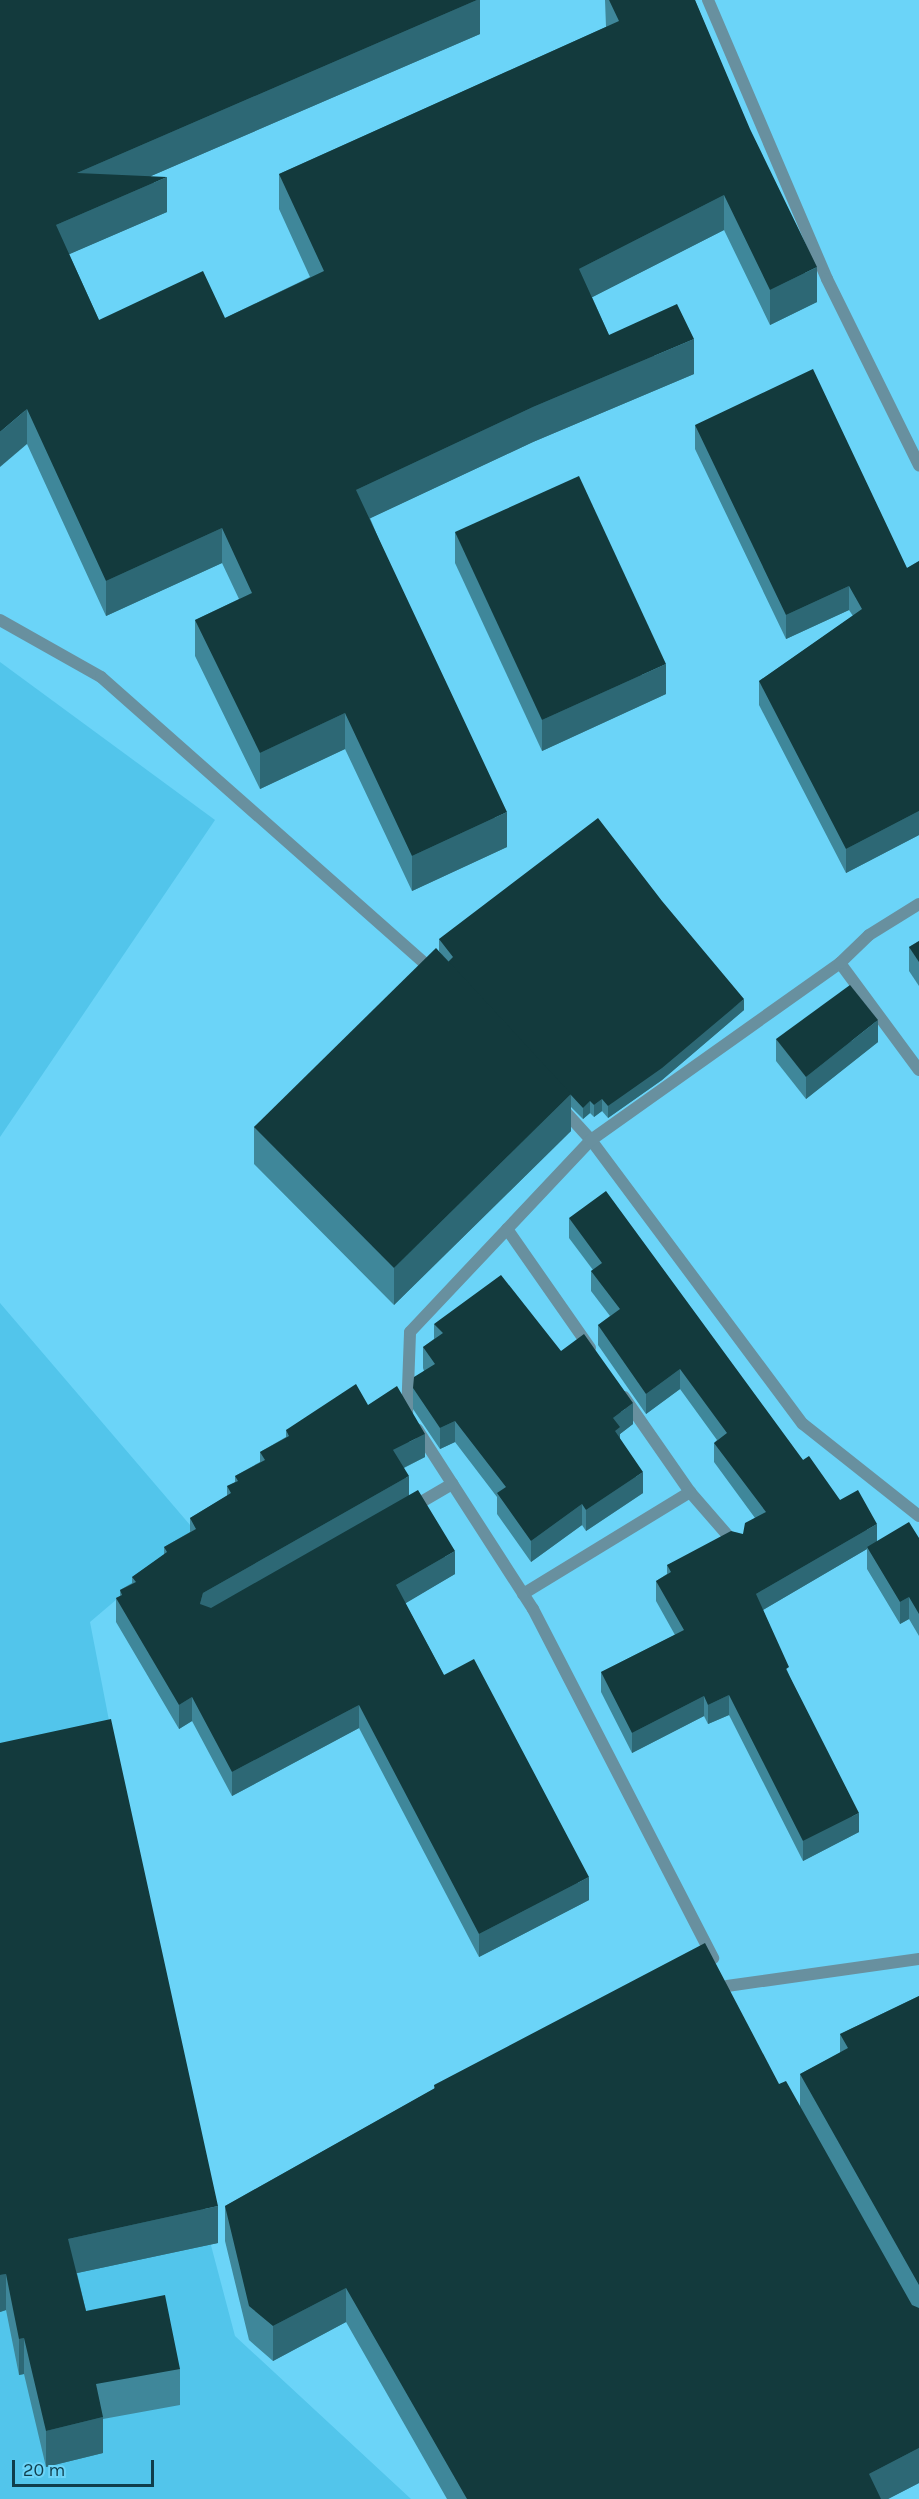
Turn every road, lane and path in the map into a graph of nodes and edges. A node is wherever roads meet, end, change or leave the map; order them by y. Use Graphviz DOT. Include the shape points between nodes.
graph roads {
  1 [pos="708,0"];
  2 [pos="919,465"];
  3 [pos="0,620"];
  4 [pos="919,904"];
  5 [pos="840,963"];
  6 [pos="440,979"];
  7 [pos="919,1070"];
  8 [pos="552,1097"];
  9 [pos="591,1140"];
  10 [pos="507,1229"];
  11 [pos="595,1355"];
  12 [pos="616,1385"];
  13 [pos="452,1484"];
  14 [pos="690,1492"];
  15 [pos="401,1513"];
  16 [pos="919,1516"];
  17 [pos="738,1547"];
  18 [pos="523,1594"];
  19 [pos="919,1959"];
  1 -- 2 [label="street" via="827,279"];
  3 -- 6 [label="street" via="101,677 417,953"];
  4 -- 5 [label="street" via="869,935"];
  5 -- 7 [label="street"];
  5 -- 9 [label="street"];
  8 -- 9 [label="street"];
  9 -- 10 [label="street"];
  9 -- 16 [label="street" via="803,1424"];
  10 -- 11 [label="street"];
  10 -- 13 [label="street" via="410,1332 405,1411"];
  12 -- 14 [label="street"];
  13 -- 15 [label="street"];
  13 -- 18 [label="street"];
  14 -- 17 [label="street"];
  14 -- 18 [label="street"];
  18 -- 19 [label="street" via="729,1991"];
}
